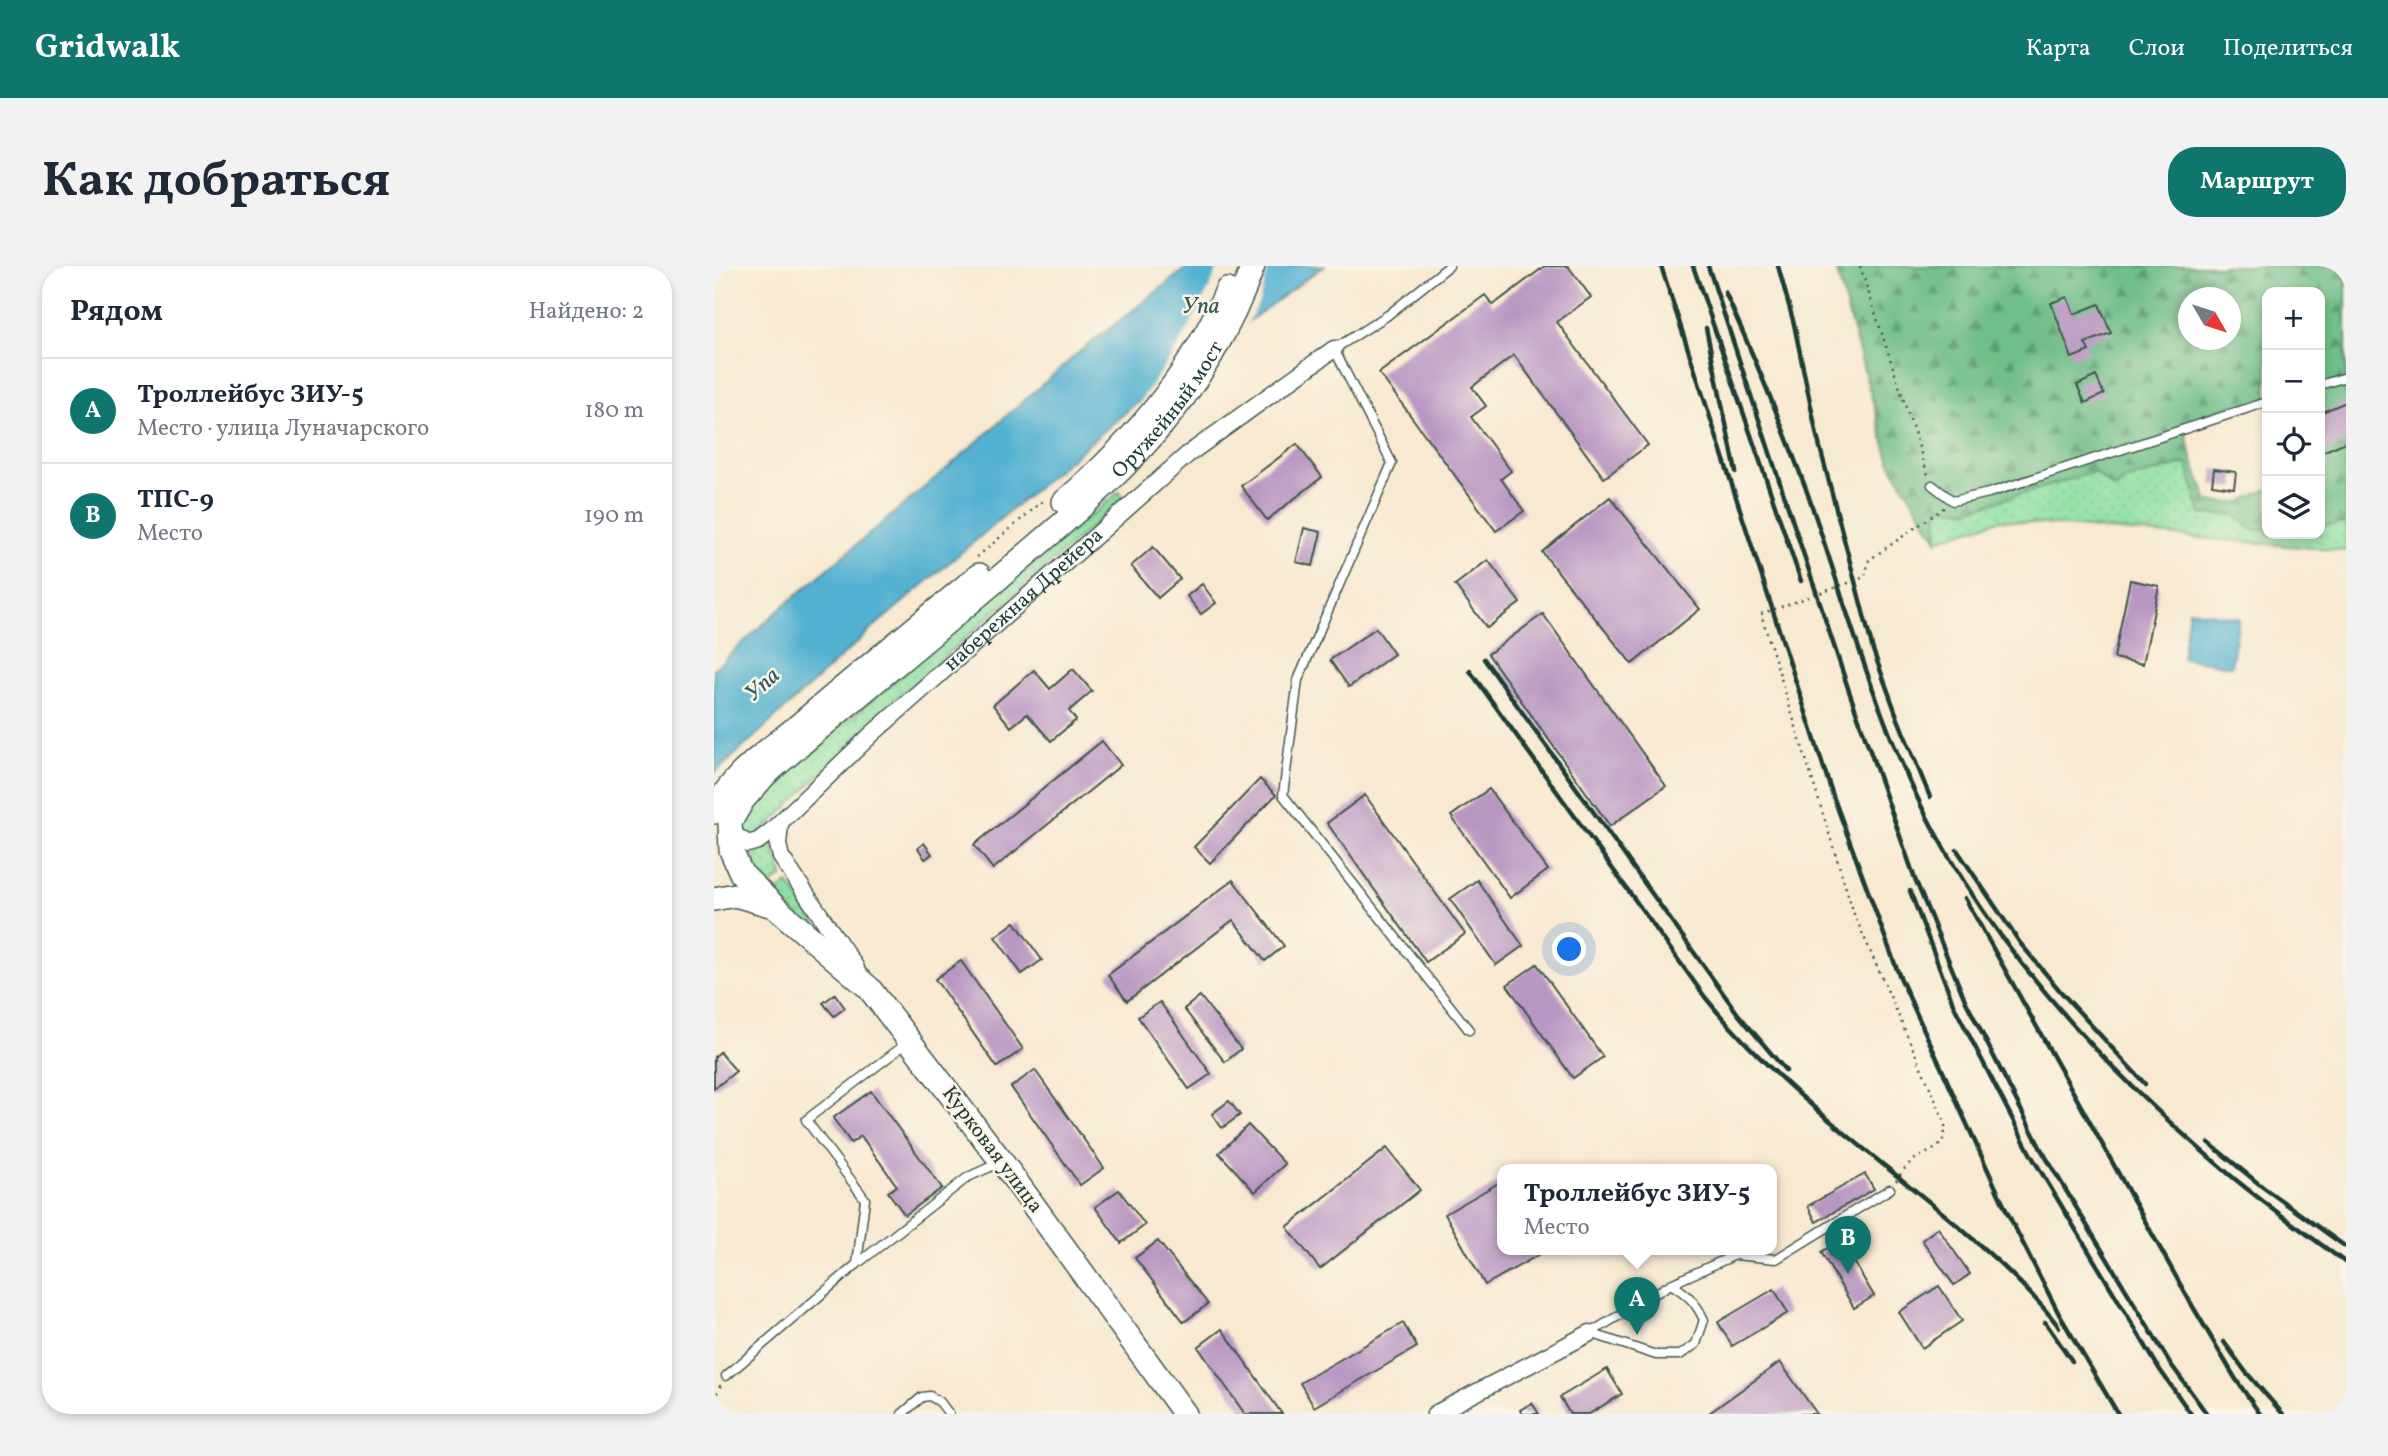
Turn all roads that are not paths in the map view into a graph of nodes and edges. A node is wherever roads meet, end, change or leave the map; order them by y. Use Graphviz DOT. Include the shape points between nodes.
graph roads {
  1 [pos="1236,266"];
  2 [pos="1253,266"];
  3 [pos="1449,266"];
  4 [pos="1334,349"];
  5 [pos="2346,377"];
  6 [pos="2325,383"];
  7 [pos="2262,404"];
  8 [pos="1931,485"];
  9 [pos="1078,500"];
  10 [pos="722,817"];
  11 [pos="780,824"];
  12 [pos="714,899"];
  13 [pos="776,908"];
  14 [pos="869,988"];
  15 [pos="1468,1030"];
  16 [pos="910,1041"];
  17 [pos="1002,1162"];
  18 [pos="1890,1189"];
  19 [pos="857,1264"];
  20 [pos="1671,1284"];
  21 [pos="1590,1333"];
  22 [pos="726,1376"];
  23 [pos="902,1414"];
  24 [pos="949,1414"];
  25 [pos="1185,1414"];
  26 [pos="1435,1414"];
  1 -- 9 [label="main road, Оружейный мост" via="1195,354 1166,396"];
  2 -- 9 [label="main road, Оружейный мост" via="1227,331 1192,388 1145,445"];
  3 -- 4 [label="lane" via="1388,315"];
  4 -- 11 [label="street, набережная Дрейера" via="1186,455 879,728"];
  4 -- 15 [label="lane" via="1392,463 1298,680 1283,795"];
  5 -- 6 [label="lane"];
  7 -- 8 [label="lane" via="1989,493 1953,501"];
  9 -- 10 [label="main road"];
  10 -- 11 [label="street, набережная Дрейера" via="747,844"];
  10 -- 13 [label="main road, Курковая улица" via="735,864"];
  11 -- 14 [label="street" via="781,857"];
  12 -- 13 [label="main road" via="734,895"];
  13 -- 14 [label="main road, Курковая улица"];
  14 -- 16 [label="main road, Курковая улица"];
  16 -- 17 [label="main road, Курковая улица"];
  16 -- 19 [label="lane" via="806,1120 865,1199"];
  17 -- 19 [label="lane" via="968,1177"];
  17 -- 25 [label="main road, Курковая улица"];
  18 -- 20 [label="lane" via="1776,1259 1735,1255"];
  19 -- 22 [label="lane"];
  20 -- 21 [label="lane"];
  20 -- 21 [label="lane" via="1687,1294 1704,1320 1696,1344 1679,1355 1656,1354"];
  21 -- 26 [label="street"];
  23 -- 24 [label="lane" via="930,1396"];
}
